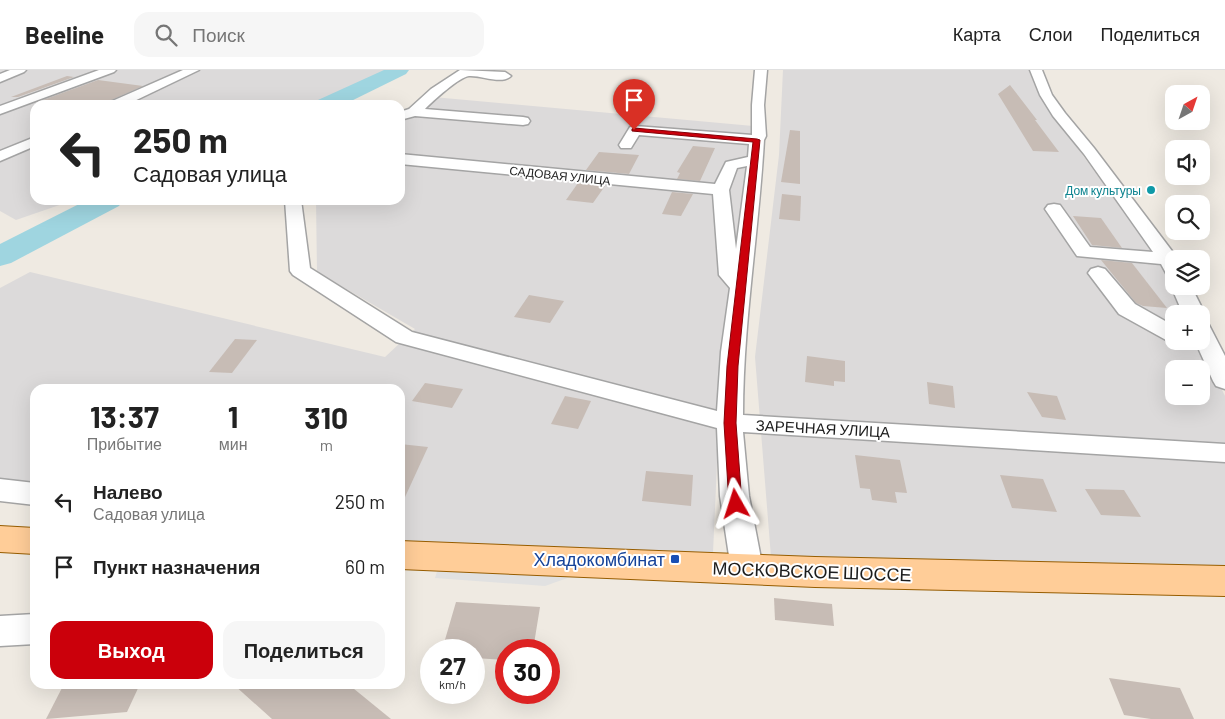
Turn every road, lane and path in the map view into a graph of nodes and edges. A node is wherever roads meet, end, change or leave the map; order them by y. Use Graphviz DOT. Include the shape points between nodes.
graph roads {
  1 [pos="20,70"];
  2 [pos="110,70"];
  3 [pos="193,70"];
  4 [pos="761,70"];
  5 [pos="1036,70"];
  6 [pos="505,76"];
  7 [pos="0,78"];
  8 [pos="126,100"];
  9 [pos="0,110"];
  10 [pos="414,112"];
  11 [pos="405,115"];
  12 [pos="523,122"];
  13 [pos="757,140"];
  14 [pos="30,143"];
  15 [pos="626,145"];
  16 [pos="0,156"];
  17 [pos="405,159"];
  18 [pos="756,160"];
  19 [pos="721,190"];
  20 [pos="294,205"];
  21 [pos="1054,209"];
  22 [pos="1165,257"];
  23 [pos="1165,264"];
  24 [pos="1098,273"];
  25 [pos="740,288"];
  26 [pos="1165,331"];
  27 [pos="1210,349"];
  28 [pos="1200,350"];
  29 [pos="1214,358"];
  30 [pos="1225,381"];
  31 [pos="730,423"];
  32 [pos="1225,452"];
  33 [pos="0,490"];
  34 [pos="30,493"];
  35 [pos="0,539"];
  36 [pos="30,541"];
  37 [pos="405,555"];
  38 [pos="747,569"];
  39 [pos="1225,581"];
  40 [pos="30,629"];
  41 [pos="0,631"];
  1 -- 7 [label="street"];
  2 -- 9 [label="street"];
  3 -- 8 [label="street"];
  4 -- 13 [label="street"];
  5 -- 22 [label="street" via="1046,96"];
  6 -- 10 [label="street" via="465,72 435,92"];
  10 -- 11 [label="street"];
  10 -- 12 [label="street"];
  13 -- 15 [label="street" via="634,130"];
  13 -- 18 [label="street"];
  14 -- 16 [label="street"];
  17 -- 19 [label="street, САДОВАЯ УЛИЦА"];
  18 -- 19 [label="street" via="731,165"];
  18 -- 25 [label="street"];
  19 -- 25 [label="street" via="729,275"];
  20 -- 31 [label="street, ЗАРЕЧНАЯ УЛИЦА" via="300,270 404,337"];
  21 -- 23 [label="street" via="1084,252"];
  24 -- 26 [label="street" via="1127,309"];
  25 -- 31 [label="street"];
  27 -- 29 [label="street"];
  28 -- 29 [label="street"];
  29 -- 30 [label="street"];
  31 -- 32 [label="street, ЗАРЕЧНАЯ УЛИЦА"];
  31 -- 38 [label="street" via="733,489"];
  33 -- 34 [label="street"];
  35 -- 36 [label="main road"];
  37 -- 38 [label="main road, МОСКОВСКОЕ ШОССЕ"];
  38 -- 39 [label="main road, МОСКОВСКОЕ ШОССЕ"];
  40 -- 41 [label="street"];
}
